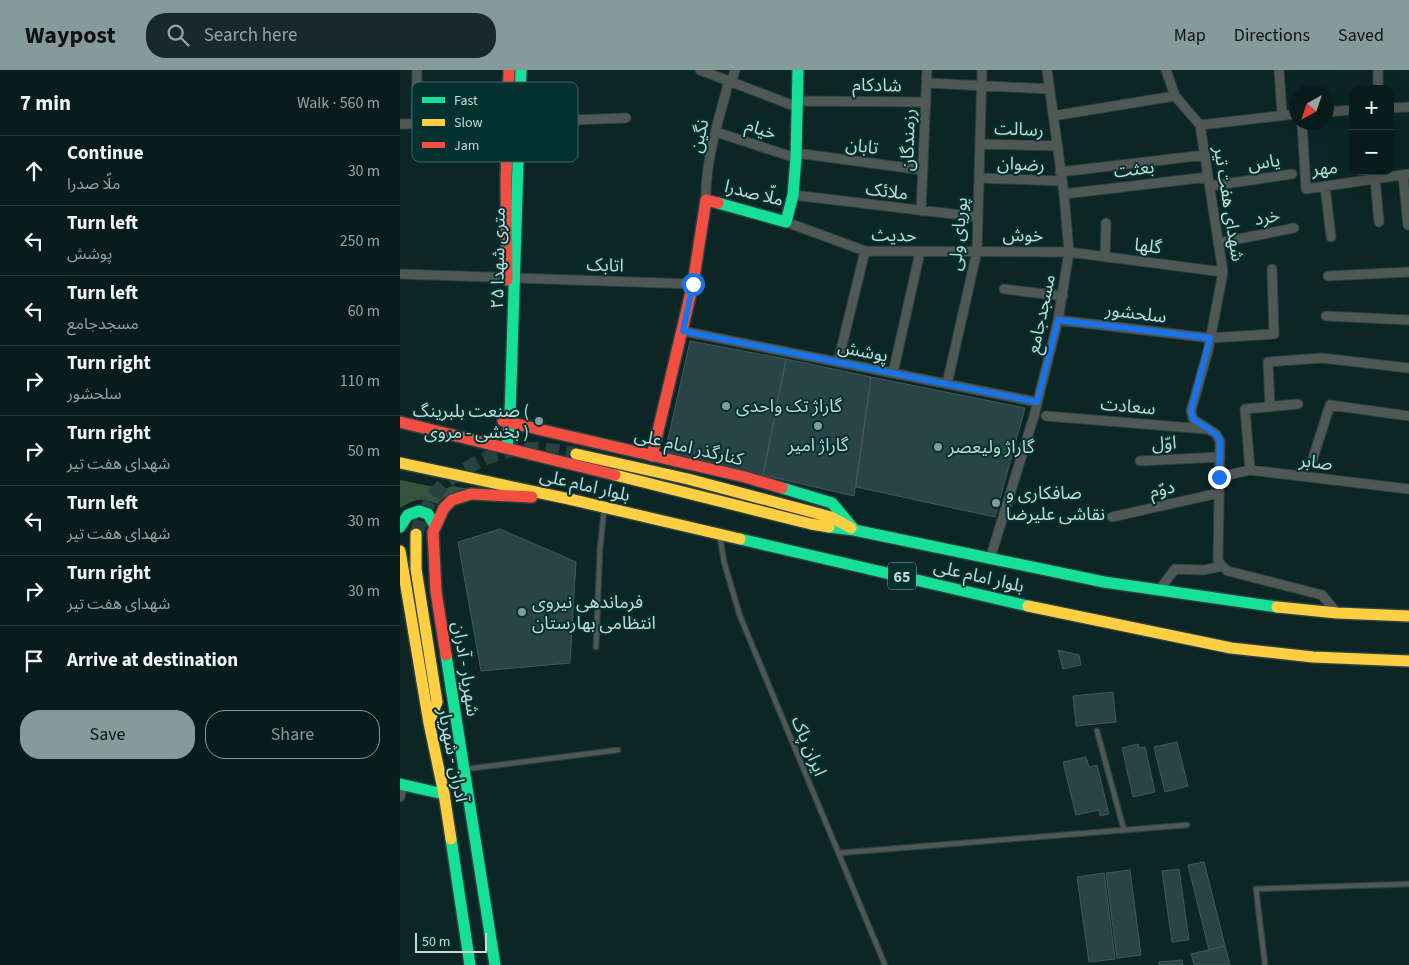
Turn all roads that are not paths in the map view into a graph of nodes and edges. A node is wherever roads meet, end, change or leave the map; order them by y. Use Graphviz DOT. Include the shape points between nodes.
graph roads {
  1 [pos="700,70"];
  2 [pos="735,70"];
  3 [pos="798,70"];
  4 [pos="927,70"];
  5 [pos="982,70"];
  6 [pos="1048,70"];
  7 [pos="1166,70"];
  8 [pos="1279,70"];
  9 [pos="1378,70"];
  10 [pos="730,82"];
  11 [pos="927,83"];
  12 [pos="982,85"];
  13 [pos="1378,85"];
  14 [pos="1050,89"];
  15 [pos="1175,96"];
  16 [pos="926,102"];
  17 [pos="797,104"];
  18 [pos="1409,107"];
  19 [pos="1394,108"];
  20 [pos="1349,110"];
  21 [pos="1334,111"];
  22 [pos="1282,114"];
  23 [pos="1289,114"];
  24 [pos="1053,116"];
  25 [pos="626,118"];
  26 [pos="578,120"];
  27 [pos="1200,125"];
  28 [pos="1302,130"];
  29 [pos="716,132"];
  30 [pos="980,144"];
  31 [pos="1058,146"];
  32 [pos="1205,155"];
  33 [pos="796,156"];
  34 [pos="512,162"];
  35 [pos="923,170"];
  36 [pos="1060,172"];
  37 [pos="1292,174"];
  38 [pos="1406,175"];
  39 [pos="979,178"];
  40 [pos="1374,179"];
  41 [pos="1062,181"];
  42 [pos="1209,181"];
  43 [pos="1325,186"];
  44 [pos="1064,194"];
  45 [pos="793,195"];
  46 [pos="706,200"];
  47 [pos="921,211"];
  48 [pos="978,217"];
  49 [pos="786,222"];
  50 [pos="1379,222"];
  51 [pos="1106,223"];
  52 [pos="1408,225"];
  53 [pos="1294,228"];
  54 [pos="1330,237"];
  55 [pos="1218,243"];
  56 [pos="865,251"];
  57 [pos="977,251"];
  58 [pos="920,252"];
  59 [pos="1069,252"];
  60 [pos="1105,257"];
  61 [pos="1272,268"];
  62 [pos="1223,272"];
  63 [pos="1409,272"];
  64 [pos="400,274"];
  65 [pos="1328,276"];
  66 [pos="511,279"];
  67 [pos="693,284"];
  68 [pos="1004,290"];
  69 [pos="1063,296"];
  70 [pos="1326,316"];
  71 [pos="1058,320"];
  72 [pos="1409,320"];
  73 [pos="683,331"];
  74 [pos="1210,338"];
  75 [pos="838,362"];
  76 [pos="1409,368"];
  77 [pos="893,373"];
  78 [pos="947,384"];
  79 [pos="1037,402"];
  80 [pos="1298,404"];
  81 [pos="1270,407"];
  82 [pos="1046,416"];
  83 [pos="1409,416"];
  84 [pos="400,422"];
  85 [pos="507,422"];
  86 [pos="1207,429"];
  87 [pos="504,446"];
  88 [pos="576,454"];
  89 [pos="652,456"];
  90 [pos="1220,457"];
  91 [pos="1140,460"];
  92 [pos="1312,461"];
  93 [pos="400,463"];
  94 [pos="1250,470"];
  95 [pos="1219,477"];
  96 [pos="1409,489"];
  97 [pos="1219,493"];
  98 [pos="569,499"];
  99 [pos="604,507"];
  100 [pos="1112,517"];
  101 [pos="435,526"];
  102 [pos="400,527"];
  103 [pos="854,530"];
  104 [pos="720,533"];
  105 [pos="416,534"];
  106 [pos="400,559"];
  107 [pos="990,559"];
  108 [pos="1222,566"];
  109 [pos="1159,590"];
  110 [pos="1337,613"];
  111 [pos="1409,616"];
  112 [pos="596,647"];
  113 [pos="1409,660"];
  114 [pos="429,723"];
  115 [pos="1096,731"];
  116 [pos="618,750"];
  117 [pos="465,769"];
  118 [pos="401,784"];
  119 [pos="444,794"];
  120 [pos="400,797"];
  121 [pos="1187,824"];
  122 [pos="1124,830"];
  123 [pos="839,853"];
  124 [pos="1409,884"];
  125 [pos="470,965"];
  126 [pos="494,965"];
  127 [pos="885,965"];
  128 [pos="1265,965"];
  1 -- 10 [label="street"];
  2 -- 10 [label="street, نگین"];
  3 -- 17 [label="main road, ملّا صدرا"];
  4 -- 11 [label="street, رزمندگان"];
  5 -- 12 [label="street, پوریای ولی"];
  6 -- 14 [label="street, مسجدجامع"];
  7 -- 15 [label="street, شهدای هفت تیر"];
  8 -- 22 [label="street"];
  9 -- 13 [label="street"];
  10 -- 17 [label="street"];
  10 -- 29 [label="street, نگین"];
  11 -- 12 [label="street"];
  11 -- 16 [label="street, رزمندگان"];
  12 -- 14 [label="street"];
  12 -- 30 [label="street, پوریای ولی"];
  14 -- 24 [label="street, مسجدجامع"];
  15 -- 24 [label="street"];
  15 -- 27 [label="street, شهدای هفت تیر"];
  16 -- 17 [label="street, شادکام"];
  16 -- 35 [label="street, رزمندگان"];
  17 -- 33 [label="main road, ملّا صدرا"];
  18 -- 19 [label="street"];
  20 -- 21 [label="street"];
  22 -- 23 [label="street"];
  22 -- 27 [label="street"];
  24 -- 31 [label="street, مسجدجامع"];
  25 -- 26 [label="street"];
  27 -- 32 [label="street, شهدای هفت تیر"];
  28 -- 43 [label="street, مهر" via="1306,189"];
  29 -- 33 [label="street, خیام"];
  29 -- 46 [label="street, نگین"];
  30 -- 31 [label="street, رسالت"];
  30 -- 39 [label="street, پوریای ولی"];
  31 -- 36 [label="street, مسجدجامع"];
  32 -- 36 [label="street"];
  32 -- 42 [label="street, شهدای هفت تیر"];
  33 -- 35 [label="street, تابان"];
  33 -- 45 [label="main road, ملّا صدرا"];
  34 -- 66 [label="main road, ۲۵ متری شهدا"];
  35 -- 47 [label="street, رزمندگان"];
  36 -- 41 [label="street, مسجدجامع"];
  37 -- 42 [label="street, یاس"];
  38 -- 40 [label="street, مهر"];
  38 -- 52 [label="street"];
  39 -- 41 [label="street, رضوان"];
  39 -- 48 [label="street, پوریای ولی"];
  40 -- 43 [label="street, مهر"];
  40 -- 50 [label="street"];
  41 -- 44 [label="street, مسجدجامع"];
  42 -- 44 [label="street, بعثت"];
  42 -- 55 [label="street, شهدای هفت تیر"];
  43 -- 54 [label="street"];
  44 -- 59 [label="street, مسجدجامع"];
  45 -- 47 [label="street, ملائک"];
  45 -- 49 [label="main road, ملّا صدرا"];
  46 -- 49 [label="main road, ملّا صدرا"];
  46 -- 67 [label="main road, ملّا صدرا"];
  47 -- 48 [label="street, ملائک"];
  48 -- 57 [label="street, پوریای ولی"];
  49 -- 56 [label="street, حدیث"];
  51 -- 60 [label="street"];
  53 -- 55 [label="street, خرد"];
  55 -- 62 [label="street, شهدای هفت تیر"];
  56 -- 58 [label="street, حدیث"];
  56 -- 75 [label="street"];
  57 -- 58 [label="street, حدیث"];
  57 -- 59 [label="street, خوش"];
  57 -- 78 [label="street, پوریای ولی"];
  58 -- 77 [label="street"];
  59 -- 60 [label="street, گلها"];
  59 -- 69 [label="street, مسجدجامع"];
  60 -- 62 [label="street, گلها"];
  61 -- 74 [label="street, سلحشور" via="1274,334"];
  62 -- 74 [label="street, شهدای هفت تیر"];
  63 -- 65 [label="street"];
  64 -- 66 [label="street, اتابک"];
  66 -- 67 [label="street, اتابک"];
  66 -- 85 [label="main road, ۲۵ متری شهدا"];
  67 -- 73 [label="main road, ملّا صدرا"];
  68 -- 69 [label="street"];
  69 -- 71 [label="street, مسجدجامع"];
  70 -- 72 [label="street"];
  71 -- 74 [label="street, سلحشور"];
  71 -- 79 [label="street, مسجدجامع"];
  73 -- 75 [label="street, پوشش"];
  73 -- 89 [label="main road, ملّا صدرا"];
  74 -- 86 [label="street, شهدای هفت تیر" via="1191,411 1193,419"];
  75 -- 77 [label="street, پوشش"];
  76 -- 81 [label="street" via="1322,358 1268,362"];
  77 -- 78 [label="street, پوشش"];
  78 -- 79 [label="street, پوشش"];
  79 -- 107 [label="street, مسجدجامع"];
  80 -- 81 [label="street"];
  81 -- 94 [label="street" via="1245,409"];
  82 -- 86 [label="street, سعادت"];
  83 -- 92 [label="street" via="1330,405"];
  84 -- 87 [label="main road, بلوار امام علی / 65"];
  85 -- 87 [label="main road, ۲۵ متری شهدا"];
  85 -- 89 [label="main road, کنارگذر امام علی"];
  86 -- 90 [label="street, شهدای هفت تیر" via="1220,440"];
  87 -- 103 [label="main road, بلوار امام علی / 65" via="811,524"];
  88 -- 103 [label="main road" via="831,517"];
  89 -- 103 [label="main road, کنارگذر امام علی" via="745,477 832,502"];
  90 -- 91 [label="street, اوّل"];
  90 -- 95 [label="street, شهدای هفت تیر"];
  93 -- 98 [label="main road, بلوار امام علی / 65"];
  94 -- 95 [label="street, صابر"];
  94 -- 96 [label="street, صابر"];
  95 -- 97 [label="street, شهدای هفت تیر"];
  97 -- 100 [label="street, دوّم"];
  97 -- 108 [label="street, شهدای هفت تیر" via="1218,560"];
  98 -- 99 [label="main road, بلوار امام علی / 65"];
  98 -- 101 [label="main road, شهریار - آدران" via="465,495 452,500 444,508"];
  99 -- 104 [label="main road, بلوار امام علی / 65"];
  99 -- 112 [label="lane"];
  101 -- 102 [label="main road" via="428,514 411,511"];
  101 -- 117 [label="main road, شهریار - آدران" via="436,592"];
  103 -- 107 [label="main road, بلوار امام علی / 65"];
  104 -- 113 [label="main road, بلوار امام علی / 65" via="1084,619 1231,648 1313,657"];
  104 -- 123 [label="lane, ایران پاک" via="724,562 740,616"];
  105 -- 114 [label="main road" via="416,569 437,702"];
  106 -- 114 [label="main road, آدران - شهریار"];
  107 -- 109 [label="main road, بلوار امام علی / 65"];
  108 -- 109 [label="street" via="1204,570 1175,569"];
  108 -- 110 [label="street" via="1228,571 1322,595"];
  109 -- 110 [label="main road, بلوار امام علی / 65"];
  110 -- 111 [label="main road, بلوار امام علی / 65"];
  114 -- 119 [label="main road, آدران - شهریار"];
  115 -- 122 [label="lane"];
  116 -- 117 [label="lane"];
  117 -- 126 [label="main road, شهریار - آدران"];
  118 -- 119 [label="main road"];
  118 -- 120 [label="street"];
  119 -- 125 [label="main road, آدران - شهریار"];
  121 -- 122 [label="lane"];
  122 -- 123 [label="lane"];
  123 -- 127 [label="lane, ایران پاک"];
  124 -- 128 [label="lane" via="1256,889"];
}
